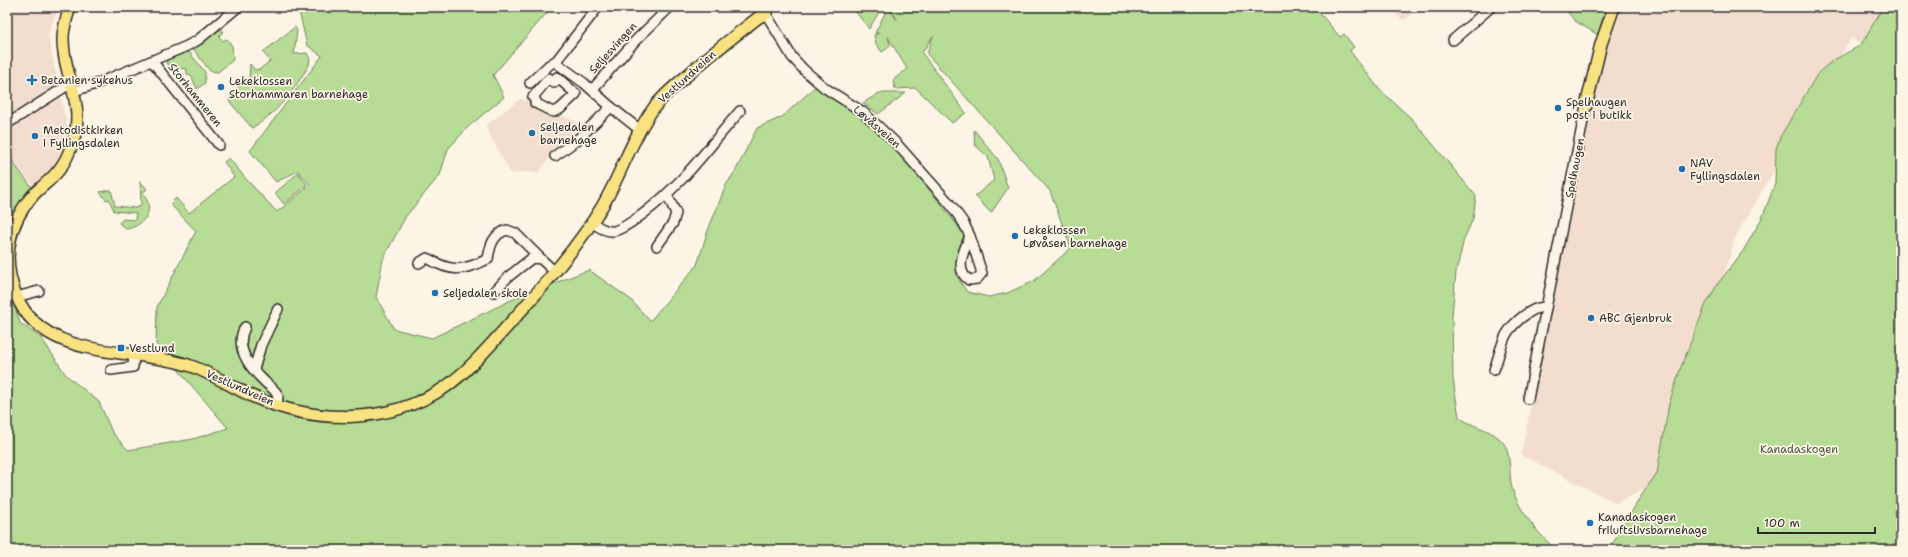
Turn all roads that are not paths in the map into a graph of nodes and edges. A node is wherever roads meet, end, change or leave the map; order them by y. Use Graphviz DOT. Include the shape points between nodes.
graph roads {
  1 [pos="70,7"];
  2 [pos="238,7"];
  3 [pos="598,7"];
  4 [pos="670,7"];
  5 [pos="1491,7"];
  6 [pos="1614,7"];
  7 [pos="765,11"];
  8 [pos="1453,40"];
  9 [pos="152,61"];
  10 [pos="555,62"];
  11 [pos="530,83"];
  12 [pos="73,88"];
  13 [pos="592,90"];
  14 [pos="576,94"];
  15 [pos="1586,106"];
  16 [pos="611,107"];
  17 [pos="740,111"];
  18 [pos="7,124"];
  19 [pos="640,130"];
  20 [pos="219,145"];
  21 [pos="555,156"];
  22 [pos="667,194"];
  23 [pos="592,222"];
  24 [pos="970,236"];
  25 [pos="657,246"];
  26 [pos="540,259"];
  27 [pos="419,263"];
  28 [pos="554,271"];
  29 [pos="39,291"];
  30 [pos="494,292"];
  31 [pos="16,297"];
  32 [pos="1546,307"];
  33 [pos="278,309"];
  34 [pos="246,327"];
  35 [pos="134,354"];
  36 [pos="254,369"];
  37 [pos="111,370"];
  38 [pos="1494,370"];
  39 [pos="1528,399"];
  40 [pos="277,405"];
  1 -- 12 [label="main road, Vestlundveien" via="63,36 64,55"];
  2 -- 9 [label="street, Storhammeren" via="198,40"];
  3 -- 10 [label="street"];
  4 -- 13 [label="street, Seljesvingen" via="636,40"];
  5 -- 8 [label="street"];
  6 -- 15 [label="main road, Spelhaugen" via="1601,44"];
  7 -- 19 [label="main road, Vestlundveien" via="674,86 654,107"];
  7 -- 24 [label="street, Løvåsveien" via="792,57 825,88 863,112 896,143 950,204"];
  9 -- 12 [label="street, Storhammeren" via="96,84"];
  9 -- 20 [label="street, Storhammeren"];
  10 -- 11 [label="street"];
  10 -- 13 [label="street, Seljesvingen"];
  12 -- 18 [label="street" via="65,88"];
  12 -- 31 [label="main road, Vestlundveien" via="78,112 76,134 68,154 60,169 32,197 12,228 7,249 8,272"];
  13 -- 16 [label="street, Seljesvingen"];
  14 -- 14 [label="street" via="554,112 535,103 533,97 549,78 554,83 558,77"];
  15 -- 32 [label="street, Spelhaugen"];
  16 -- 19 [label="street, Seljesvingen"];
  16 -- 21 [label="street" via="577,140"];
  17 -- 22 [label="street" via="699,162"];
  19 -- 23 [label="main road, Vestlundveien"];
  22 -- 23 [label="street" via="621,228 613,231 604,230"];
  22 -- 25 [label="street" via="676,213 673,223"];
  23 -- 28 [label="main road, Vestlundveien"];
  26 -- 27 [label="street" via="515,233 507,230 498,233 494,238 488,259 471,267 457,270 441,267 427,258"];
  26 -- 28 [label="street"];
  26 -- 30 [label="street" via="529,260"];
  28 -- 40 [label="main road, Vestlundveien" via="475,362 450,384 428,397 396,410 356,417 315,415"];
  29 -- 31 [label="street"];
  31 -- 35 [label="main road, Vestlundveien" via="34,321 60,340"];
  32 -- 38 [label="street" via="1527,314 1510,329"];
  32 -- 39 [label="street, Spelhaugen"];
  33 -- 36 [label="street" via="261,345"];
  34 -- 36 [label="street" via="242,350"];
  35 -- 37 [label="street" via="133,367"];
  35 -- 40 [label="main road, Vestlundveien" via="190,366 255,398"];
  36 -- 40 [label="street" via="278,395"];
}
